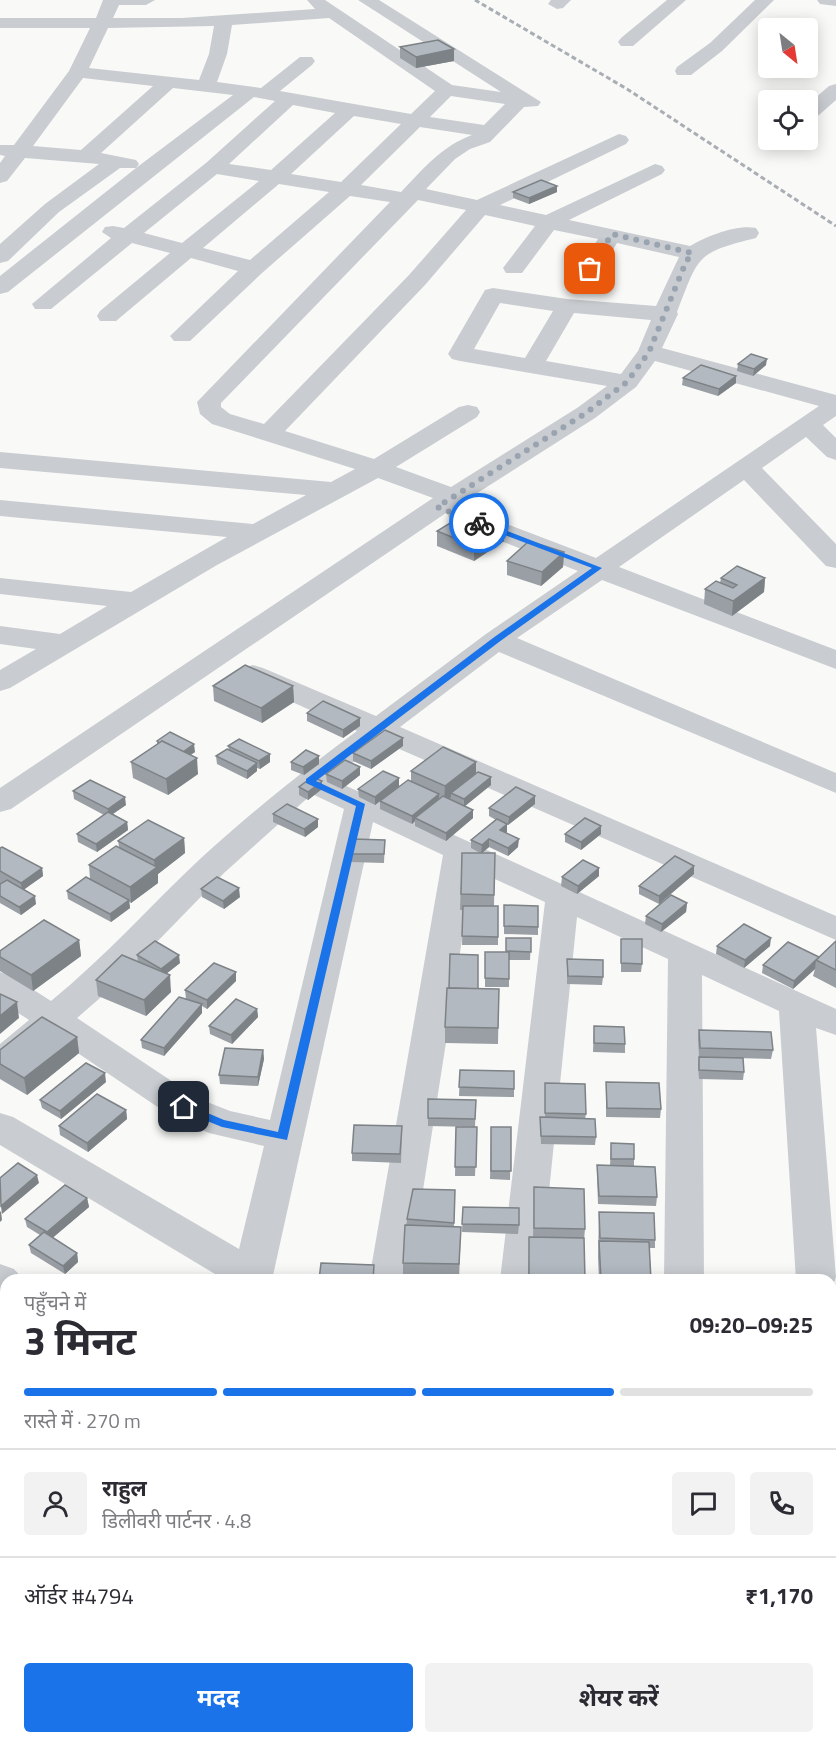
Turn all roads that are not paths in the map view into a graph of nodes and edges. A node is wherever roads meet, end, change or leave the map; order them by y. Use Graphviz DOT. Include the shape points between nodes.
graph roads {
  1 [pos="113,0"];
  2 [pos="146,0"];
  3 [pos="314,0"];
  4 [pos="367,0"];
  5 [pos="677,0"];
  6 [pos="765,0"];
  7 [pos="826,0"];
  8 [pos="836,2"];
  9 [pos="333,13"];
  10 [pos="224,22"];
  11 [pos="0,23"];
  12 [pos="102,24"];
  13 [pos="458,37"];
  14 [pos="430,42"];
  15 [pos="627,42"];
  16 [pos="385,50"];
  17 [pos="306,61"];
  18 [pos="78,72"];
  19 [pos="684,72"];
  20 [pos="170,81"];
  21 [pos="206,86"];
  22 [pos="447,90"];
  23 [pos="836,90"];
  24 [pos="258,93"];
  25 [pos="290,98"];
  26 [pos="519,101"];
  27 [pos="818,106"];
  28 [pos="350,110"];
  29 [pos="414,120"];
  30 [pos="489,132"];
  31 [pos="619,140"];
  32 [pos="10,151"];
  33 [pos="86,156"];
  34 [pos="117,161"];
  35 [pos="213,167"];
  36 [pos="149,168"];
  37 [pos="655,170"];
  38 [pos="0,177"];
  39 [pos="273,179"];
  40 [pos="344,190"];
  41 [pos="411,196"];
  42 [pos="480,207"];
  43 [pos="550,221"];
  44 [pos="81,224"];
  45 [pos="748,233"];
  46 [pos="612,234"];
  47 [pos="128,236"];
  48 [pos="188,251"];
  49 [pos="692,253"];
  50 [pos="0,256"];
  51 [pos="254,268"];
  52 [pos="514,268"];
  53 [pos="590,269"];
  54 [pos="0,287"];
  55 [pos="43,304"];
  56 [pos="567,306"];
  57 [pos="667,314"];
  58 [pos="108,316"];
  59 [pos="182,336"];
  60 [pos="649,352"];
  61 [pos="532,365"];
  62 [pos="627,382"];
  63 [pos="836,404"];
  64 [pos="468,412"];
  65 [pos="807,424"];
  66 [pos="270,432"];
  67 [pos="836,452"];
  68 [pos="0,460"];
  69 [pos="746,467"];
  70 [pos="375,469"];
  71 [pos="335,490"];
  72 [pos="445,502"];
  73 [pos="0,508"];
  74 [pos="255,532"];
  75 [pos="836,560"];
  76 [pos="598,568"];
  77 [pos="0,586"];
  78 [pos="134,601"];
  79 [pos="0,635"];
  80 [pos="496,640"];
  81 [pos="66,644"];
  82 [pos="215,657"];
  83 [pos="836,660"];
  84 [pos="0,682"];
  85 [pos="378,730"];
  86 [pos="309,781"];
  87 [pos="836,784"];
  88 [pos="5,793"];
  89 [pos="361,804"];
  90 [pos="460,850"];
  91 [pos="562,897"];
  92 [pos="836,930"];
  93 [pos="686,953"];
  94 [pos="0,984"];
  95 [pos="796,1004"];
  96 [pos="54,1020"];
  97 [pos="836,1023"];
  98 [pos="0,1064"];
  99 [pos="0,1126"];
  100 [pos="283,1137"];
  101 [pos="245,1274"];
  102 [pos="253,1274"];
  103 [pos="390,1274"];
  104 [pos="521,1274"];
  105 [pos="684,1274"];
  106 [pos="816,1274"];
  1 -- 2 [label="street"];
  1 -- 12 [label="street"];
  3 -- 9 [label="street"];
  4 -- 14 [label="street"];
  5 -- 15 [label="street"];
  6 -- 19 [label="street"];
  7 -- 8 [label="street"];
  9 -- 10 [label="street"];
  9 -- 16 [label="street"];
  10 -- 12 [label="street"];
  10 -- 21 [label="street"];
  11 -- 12 [label="street"];
  12 -- 18 [label="street"];
  13 -- 14 [label="street"];
  14 -- 16 [label="street"];
  14 -- 26 [label="street" via="531,102"];
  16 -- 22 [label="street"];
  17 -- 24 [label="street"];
  18 -- 20 [label="street"];
  18 -- 32 [label="street"];
  20 -- 21 [label="street"];
  20 -- 33 [label="street"];
  21 -- 24 [label="street"];
  22 -- 26 [label="street"];
  22 -- 29 [label="street"];
  23 -- 27 [label="street"];
  24 -- 25 [label="street"];
  24 -- 36 [label="street"];
  25 -- 28 [label="street"];
  25 -- 35 [label="street"];
  26 -- 30 [label="street"];
  28 -- 29 [label="street"];
  28 -- 39 [label="street"];
  29 -- 30 [label="street"];
  29 -- 40 [label="street"];
  30 -- 41 [label="street" via="455,149"];
  31 -- 42 [label="street"];
  32 -- 33 [label="street"];
  32 -- 38 [label="street"];
  33 -- 34 [label="street"];
  34 -- 36 [label="street"];
  34 -- 50 [label="street" via="52,208"];
  35 -- 39 [label="street"];
  35 -- 47 [label="street"];
  36 -- 44 [label="street"];
  37 -- 43 [label="street"];
  39 -- 40 [label="street"];
  39 -- 48 [label="street"];
  40 -- 41 [label="street"];
  40 -- 51 [label="street"];
  41 -- 42 [label="street"];
  41 -- 66 [label="street" via="209,402 209,409 221,418"];
  42 -- 43 [label="street"];
  42 -- 66 [label="street" via="417,280"];
  43 -- 46 [label="street"];
  43 -- 52 [label="street"];
  44 -- 47 [label="street"];
  44 -- 54 [label="street"];
  45 -- 49 [label="street"];
  46 -- 49 [label="street"];
  46 -- 53 [label="street"];
  47 -- 48 [label="street"];
  47 -- 55 [label="street"];
  48 -- 51 [label="street"];
  48 -- 58 [label="street"];
  49 -- 57 [label="street"];
  51 -- 59 [label="street"];
  56 -- 57 [label="street"];
  56 -- 61 [label="street"];
  56 -- 61 [label="street" via="493,295 460,354"];
  57 -- 60 [label="street"];
  60 -- 62 [label="street"];
  60 -- 63 [label="street"];
  61 -- 62 [label="street"];
  62 -- 72 [label="street" via="586,413"];
  63 -- 65 [label="street"];
  64 -- 70 [label="street"];
  65 -- 67 [label="street"];
  65 -- 69 [label="street"];
  66 -- 70 [label="street"];
  68 -- 71 [label="street"];
  69 -- 75 [label="street"];
  69 -- 76 [label="street"];
  70 -- 71 [label="street"];
  70 -- 72 [label="street"];
  71 -- 74 [label="street"];
  72 -- 76 [label="street"];
  72 -- 82 [label="street"];
  73 -- 74 [label="street"];
  74 -- 78 [label="street"];
  76 -- 80 [label="street"];
  76 -- 83 [label="street"];
  77 -- 78 [label="street"];
  78 -- 81 [label="street"];
  79 -- 81 [label="street"];
  80 -- 85 [label="street"];
  80 -- 87 [label="street"];
  81 -- 84 [label="street"];
  82 -- 85 [label="street"];
  82 -- 88 [label="street"];
  85 -- 86 [label="street"];
  85 -- 92 [label="street"];
  86 -- 89 [label="street"];
  86 -- 96 [label="street" via="212,866 103,977"];
  89 -- 90 [label="street"];
  89 -- 100 [label="street"];
  90 -- 91 [label="street"];
  90 -- 103 [label="street"];
  91 -- 93 [label="street"];
  91 -- 104 [label="street"];
  93 -- 95 [label="street"];
  93 -- 105 [label="street"];
  94 -- 96 [label="street"];
  95 -- 97 [label="street"];
  95 -- 106 [label="street"];
  96 -- 98 [label="street"];
  96 -- 100 [label="street" via="184,1107 222,1123"];
  99 -- 101 [label="street"];
  100 -- 102 [label="street"];
}
